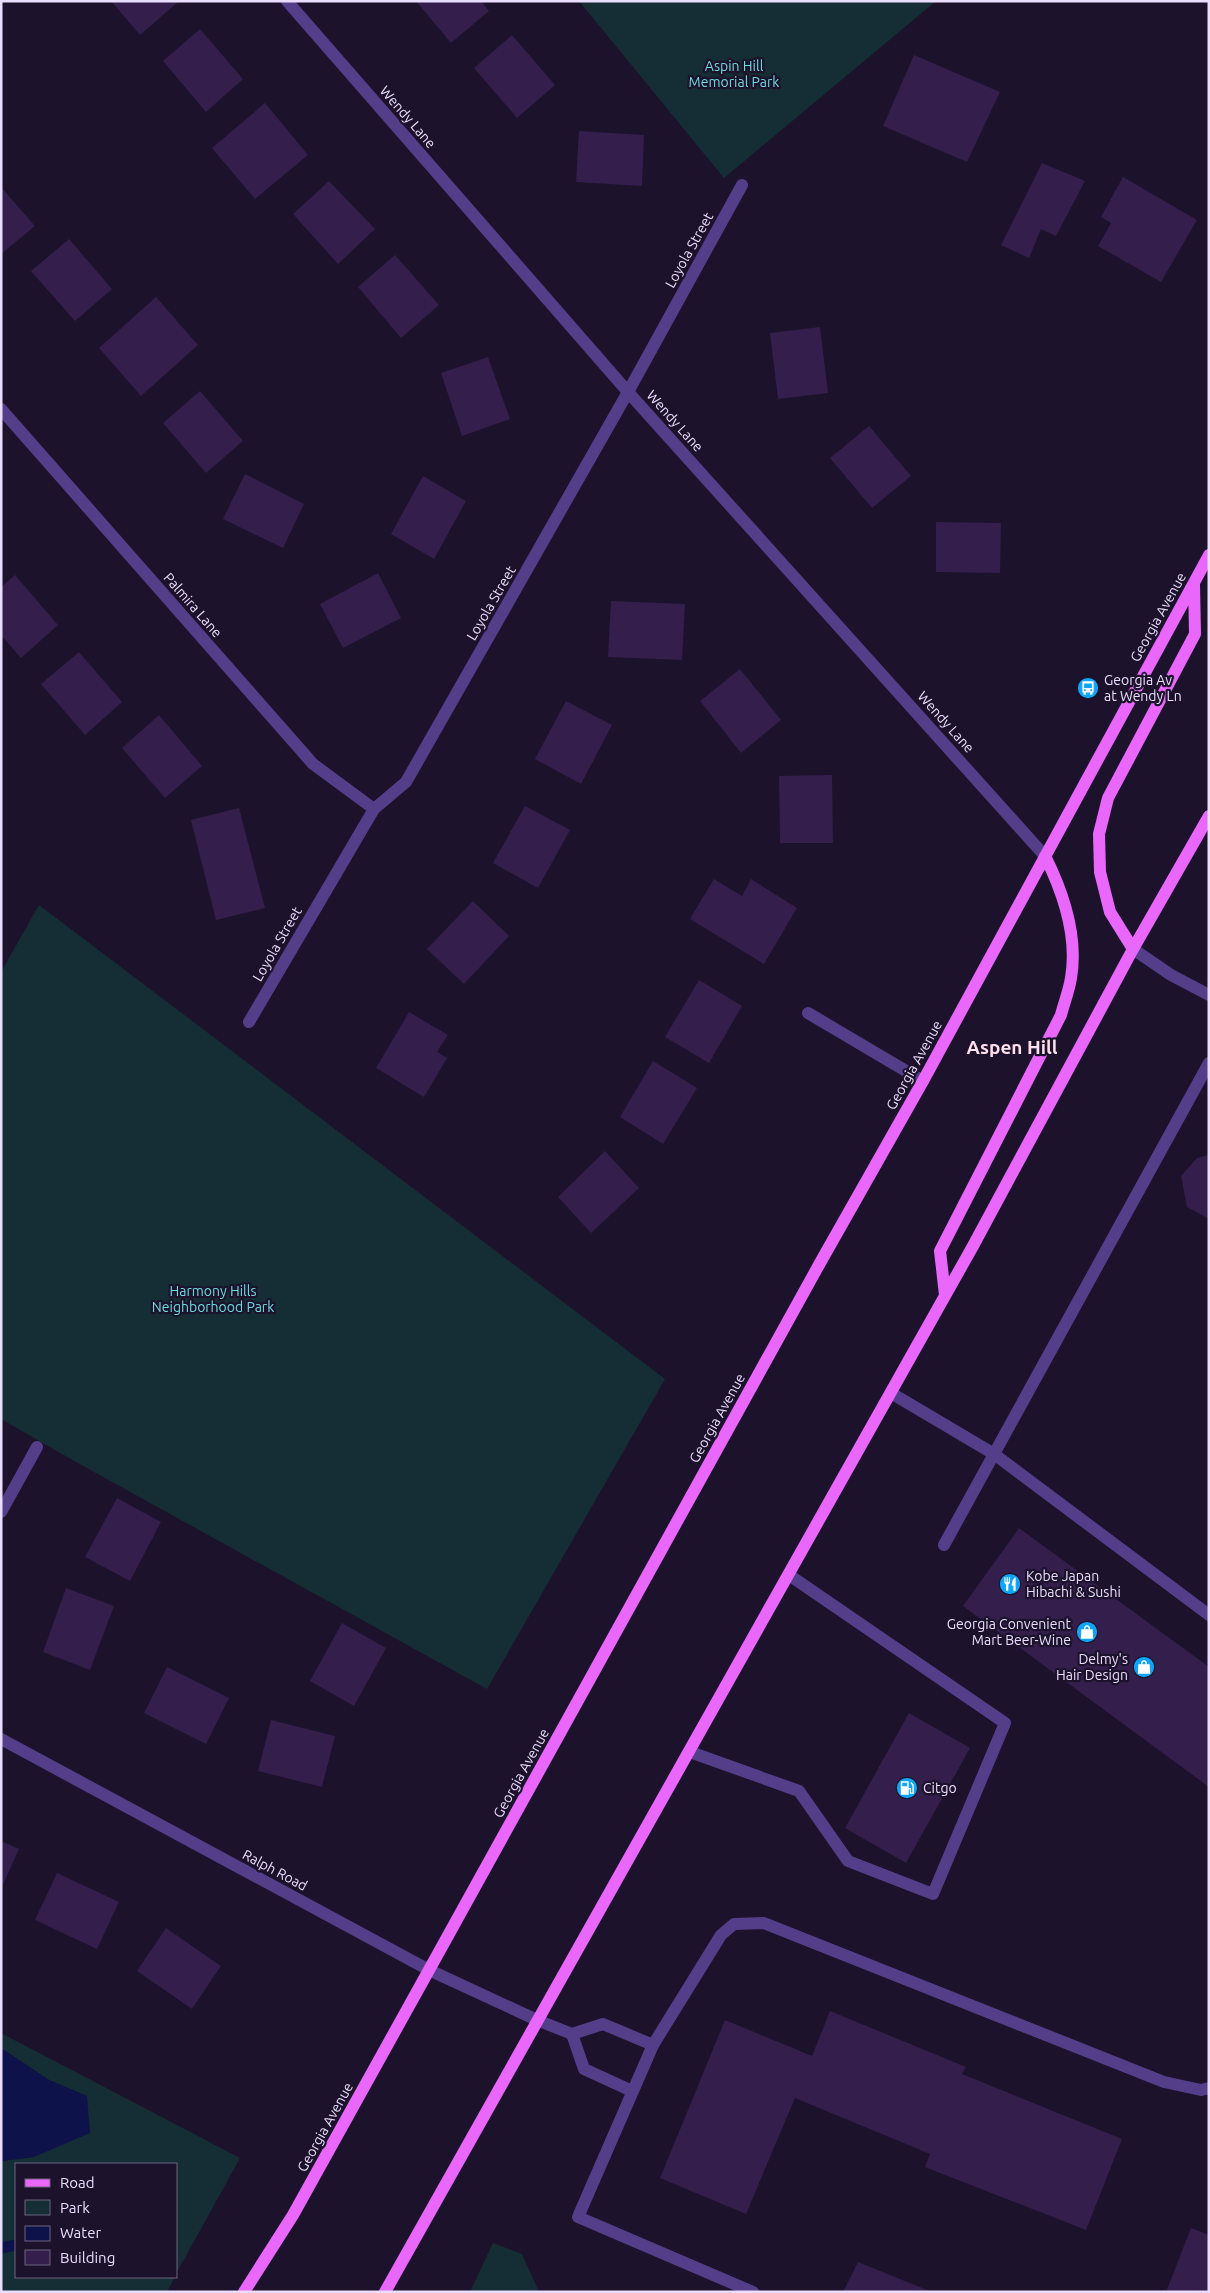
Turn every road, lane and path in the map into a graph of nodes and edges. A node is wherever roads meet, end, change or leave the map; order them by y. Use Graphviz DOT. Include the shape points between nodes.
graph roads {
  1 [pos="287,1"];
  2 [pos="742,185"];
  3 [pos="628,392"];
  4 [pos="1,409"];
  5 [pos="1209,555"];
  6 [pos="1194,583"];
  7 [pos="374,808"];
  8 [pos="1209,816"];
  9 [pos="1045,856"];
  10 [pos="1134,948"];
  11 [pos="1209,995"];
  12 [pos="808,1013"];
  13 [pos="249,1022"];
  14 [pos="1209,1063"];
  15 [pos="923,1081"];
  16 [pos="945,1296"];
  17 [pos="891,1393"];
  18 [pos="37,1447"];
  19 [pos="994,1454"];
  20 [pos="1,1512"];
  21 [pos="944,1546"];
  22 [pos="789,1575"];
  23 [pos="1209,1615"];
  24 [pos="1,1740"];
  25 [pos="690,1752"];
  26 [pos="429,1970"];
  27 [pos="537,2020"];
  28 [pos="572,2034"];
  29 [pos="653,2045"];
  30 [pos="1209,2088"];
  31 [pos="632,2091"];
  32 [pos="244,2292"];
  33 [pos="385,2292"];
  34 [pos="753,2292"];
  1 -- 3 [label="street, Wendy Lane"];
  2 -- 3 [label="street, Loyola Street"];
  3 -- 7 [label="street, Loyola Street" via="406,782"];
  3 -- 9 [label="street, Wendy Lane"];
  4 -- 7 [label="street, Palmira Lane" via="313,764"];
  5 -- 6 [label="main road, Georgia Avenue"];
  6 -- 9 [label="main road, Georgia Avenue"];
  6 -- 10 [label="main road" via="1195,634 1108,798 1099,834 1100,872 1110,912"];
  7 -- 13 [label="street, Loyola Street"];
  8 -- 10 [label="main road"];
  9 -- 15 [label="main road, Georgia Avenue"];
  9 -- 16 [label="main road" via="1058,882 1067,916 1072,944 1071,977 1061,1015 940,1251"];
  10 -- 11 [label="street" via="1171,975"];
  10 -- 16 [label="main road"];
  12 -- 15 [label="street"];
  14 -- 19 [label="street"];
  15 -- 26 [label="main road, Georgia Avenue"];
  16 -- 17 [label="main road"];
  17 -- 19 [label="street"];
  17 -- 22 [label="main road"];
  18 -- 20 [label="street"];
  19 -- 21 [label="street"];
  19 -- 23 [label="street"];
  22 -- 25 [label="main road"];
  22 -- 25 [label="street" via="1005,1722 933,1894 848,1861 799,1791"];
  24 -- 26 [label="street, Ralph Road"];
  25 -- 27 [label="main road"];
  26 -- 27 [label="street, Ralph Road"];
  26 -- 32 [label="main road, Georgia Avenue" via="293,2215"];
  27 -- 28 [label="street, Ralph Road"];
  27 -- 33 [label="main road"];
  28 -- 29 [label="street" via="603,2024"];
  28 -- 31 [label="street" via="584,2069"];
  29 -- 30 [label="street" via="721,1935 734,1924 764,1922 1164,2082 1201,2090"];
  29 -- 31 [label="street"];
  31 -- 34 [label="street" via="578,2217"];
}
